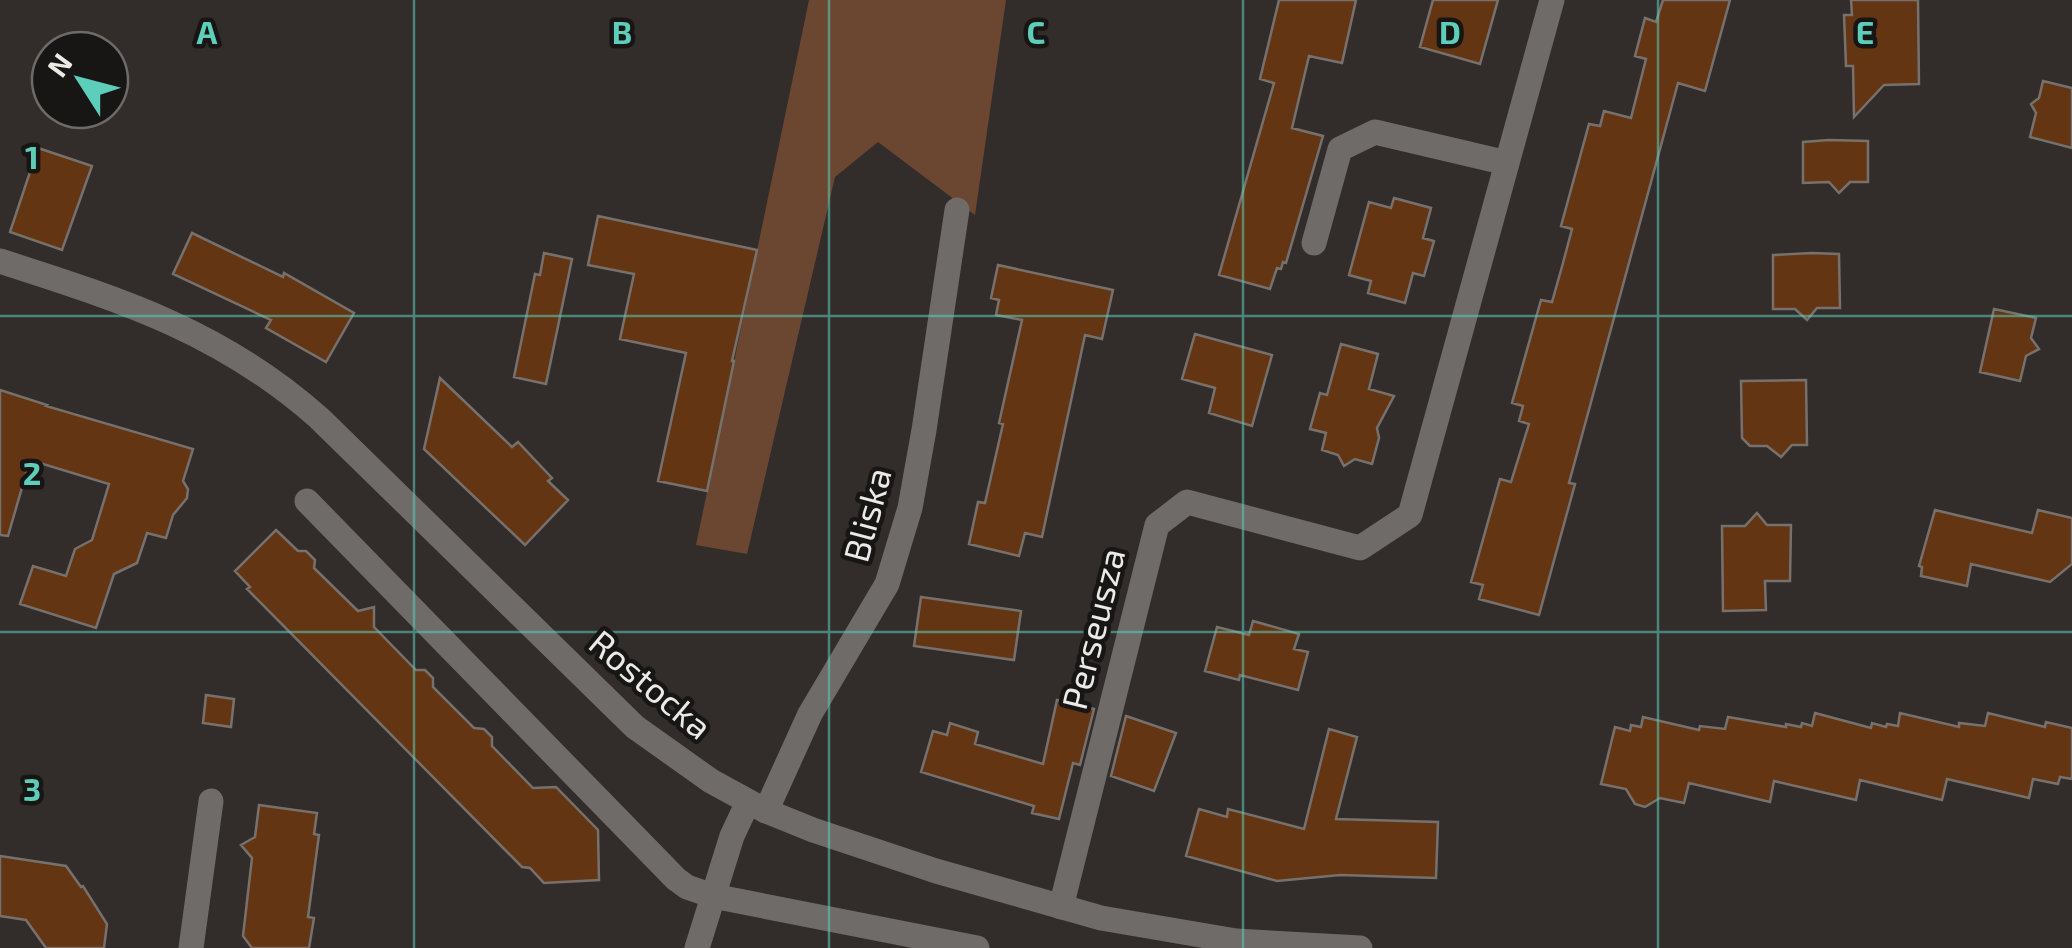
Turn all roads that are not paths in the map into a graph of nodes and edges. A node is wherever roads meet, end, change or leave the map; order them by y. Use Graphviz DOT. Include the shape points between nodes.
graph roads {
  1 [pos="1552,0"];
  2 [pos="1507,163"];
  3 [pos="957,210"];
  4 [pos="1314,243"];
  5 [pos="0,260"];
  6 [pos="307,501"];
  7 [pos="211,801"];
  8 [pos="757,806"];
  9 [pos="713,896"];
  10 [pos="1061,907"];
  11 [pos="1278,946"];
  12 [pos="192,948"];
  13 [pos="697,948"];
  14 [pos="977,948"];
  15 [pos="1360,948"];
  1 -- 2 [label="street, Perseusza"];
  2 -- 4 [label="street" via="1375,132 1340,149"];
  2 -- 10 [label="street, Perseusza" via="1410,515 1360,548 1186,502 1156,525"];
  3 -- 8 [label="street, Bliska" via="910,508 887,584"];
  5 -- 8 [label="street, Rostocka" via="169,320 269,376 634,726"];
  6 -- 9 [label="street" via="676,879"];
  7 -- 12 [label="street"];
  8 -- 9 [label="street, Bliska" via="732,836"];
  8 -- 10 [label="street, Rostocka" via="852,844"];
  9 -- 13 [label="street, Bliska"];
  9 -- 14 [label="street"];
  10 -- 11 [label="street, Rostocka"];
  11 -- 15 [label="street, Rostocka"];
}
